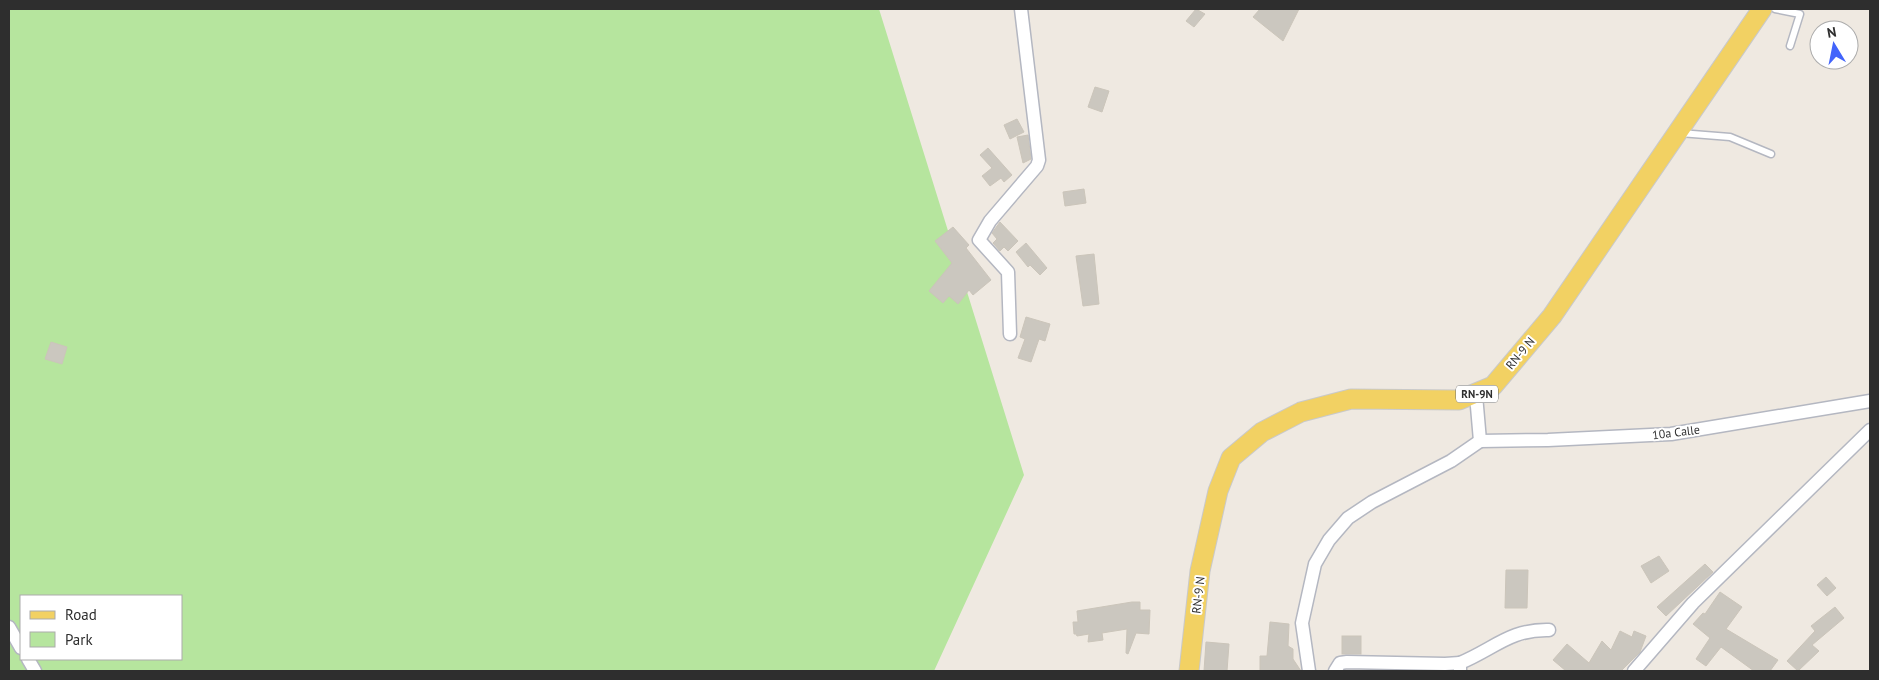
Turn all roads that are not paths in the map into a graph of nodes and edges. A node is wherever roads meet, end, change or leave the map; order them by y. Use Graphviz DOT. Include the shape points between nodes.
graph roads {
  1 [pos="1021,9"];
  2 [pos="1762,9"];
  3 [pos="1775,9"];
  4 [pos="1790,46"];
  5 [pos="1679,133"];
  6 [pos="1771,154"];
  7 [pos="1010,334"];
  8 [pos="1476,395"];
  9 [pos="1870,401"];
  10 [pos="1870,430"];
  11 [pos="1480,441"];
  12 [pos="9,628"];
  13 [pos="1549,630"];
  14 [pos="20,646"];
  15 [pos="29,660"];
  16 [pos="1460,667"];
  17 [pos="36,671"];
  18 [pos="1189,671"];
  19 [pos="1309,671"];
  20 [pos="1334,671"];
  21 [pos="1634,671"];
  1 -- 7 [label="street" via="1040,156 1038,166 990,222 979,240 1008,272"];
  2 -- 5 [label="main road, RN-9 N / RN-9N"];
  3 -- 4 [label="lane" via="1800,14"];
  5 -- 6 [label="lane" via="1730,137"];
  5 -- 8 [label="main road, RN-9 N / RN-9N" via="1552,316 1493,386"];
  8 -- 11 [label="street"];
  8 -- 18 [label="main road, RN-9 N / RN-9N" via="1458,400 1351,399 1301,412 1262,432 1231,458 1218,491 1200,571"];
  9 -- 11 [label="street, 10a Calle" via="1672,434"];
  10 -- 21 [label="street" via="1693,603"];
  11 -- 19 [label="street" via="1451,461 1372,502 1348,518 1329,540 1315,564 1302,623"];
  12 -- 14 [label="street"];
  13 -- 16 [label="street" via="1515,634"];
  15 -- 17 [label="street"];
  16 -- 20 [label="street" via="1347,662 1340,663"];
}
